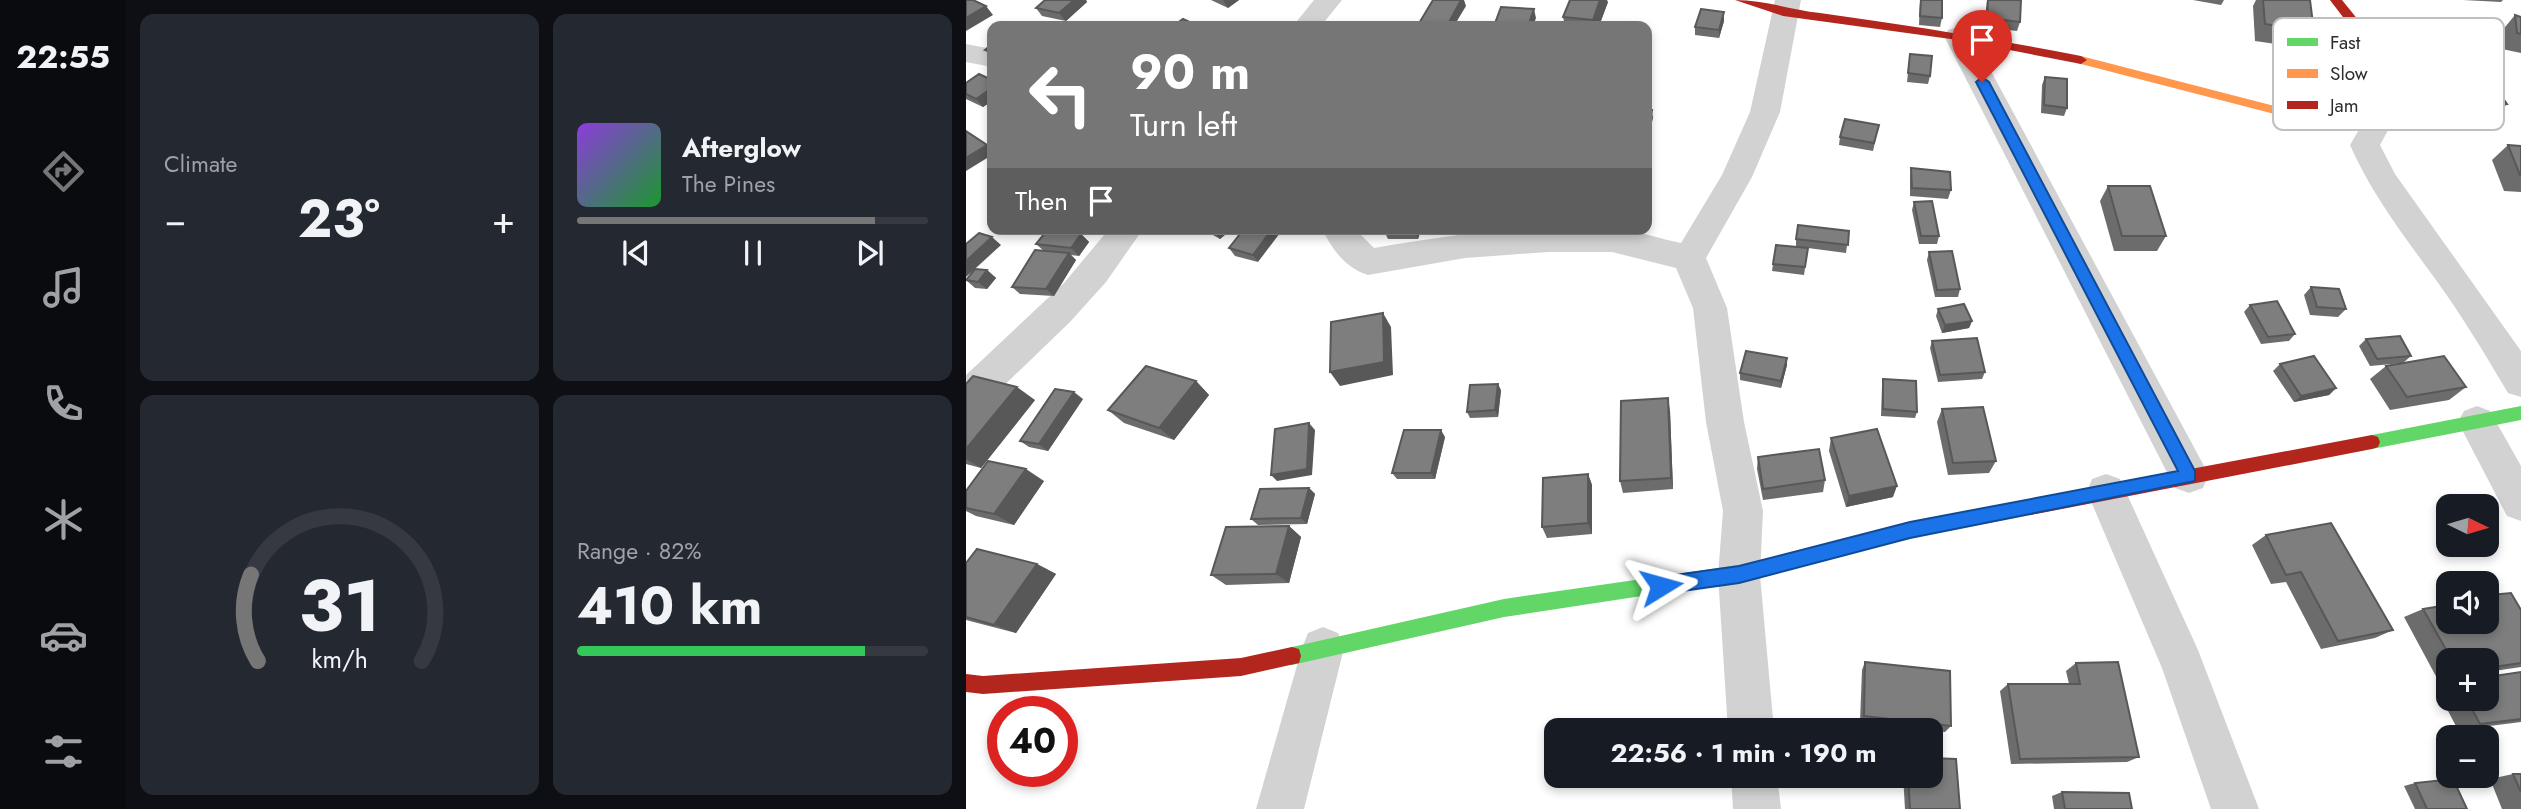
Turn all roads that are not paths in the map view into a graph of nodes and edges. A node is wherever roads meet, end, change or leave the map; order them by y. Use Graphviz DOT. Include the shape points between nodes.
graph roads {
  1 [pos="1329,0"];
  2 [pos="1741,0"];
  3 [pos="2336,0"];
  4 [pos="1786,6"];
  5 [pos="2351,18"];
  6 [pos="1310,21"];
  7 [pos="1958,36"];
  8 [pos="966,53"];
  9 [pos="987,57"];
  10 [pos="2273,109"];
  11 [pos="2373,130"];
  12 [pos="1123,235"];
  13 [pos="1342,235"];
  14 [pos="1689,258"];
  15 [pos="2521,382"];
  16 [pos="966,391"];
  17 [pos="2521,413"];
  18 [pos="2477,422"];
  19 [pos="2189,476"];
  20 [pos="2106,492"];
  21 [pos="2521,503"];
  22 [pos="1739,575"];
  23 [pos="1323,648"];
  24 [pos="966,683"];
  25 [pos="1750,718"];
  26 [pos="1755,788"];
  27 [pos="1280,809"];
  28 [pos="1757,809"];
  29 [pos="2235,809"];
  1 -- 6 [label="street"];
  2 -- 4 [label="street"];
  3 -- 5 [label="street"];
  4 -- 7 [label="street"];
  4 -- 14 [label="street" via="1765,112 1737,177"];
  7 -- 10 [label="street" via="2097,63"];
  7 -- 19 [label="street"];
  8 -- 9 [label="street"];
  11 -- 15 [label="street" via="2365,145 2396,206 2448,271"];
  12 -- 16 [label="street" via="1057,314 978,387"];
  13 -- 14 [label="street" via="1368,262 1465,246 1548,240 1612,240"];
  14 -- 22 [label="street" via="1710,308 1743,511"];
  17 -- 18 [label="street"];
  18 -- 19 [label="street"];
  18 -- 21 [label="street"];
  19 -- 20 [label="street"];
  20 -- 22 [label="street" via="1910,530"];
  20 -- 29 [label="street" via="2183,665"];
  22 -- 23 [label="street" via="1504,608"];
  22 -- 25 [label="street"];
  23 -- 24 [label="street" via="1241,667"];
  23 -- 27 [label="street"];
  26 -- 28 [label="street"];
}
